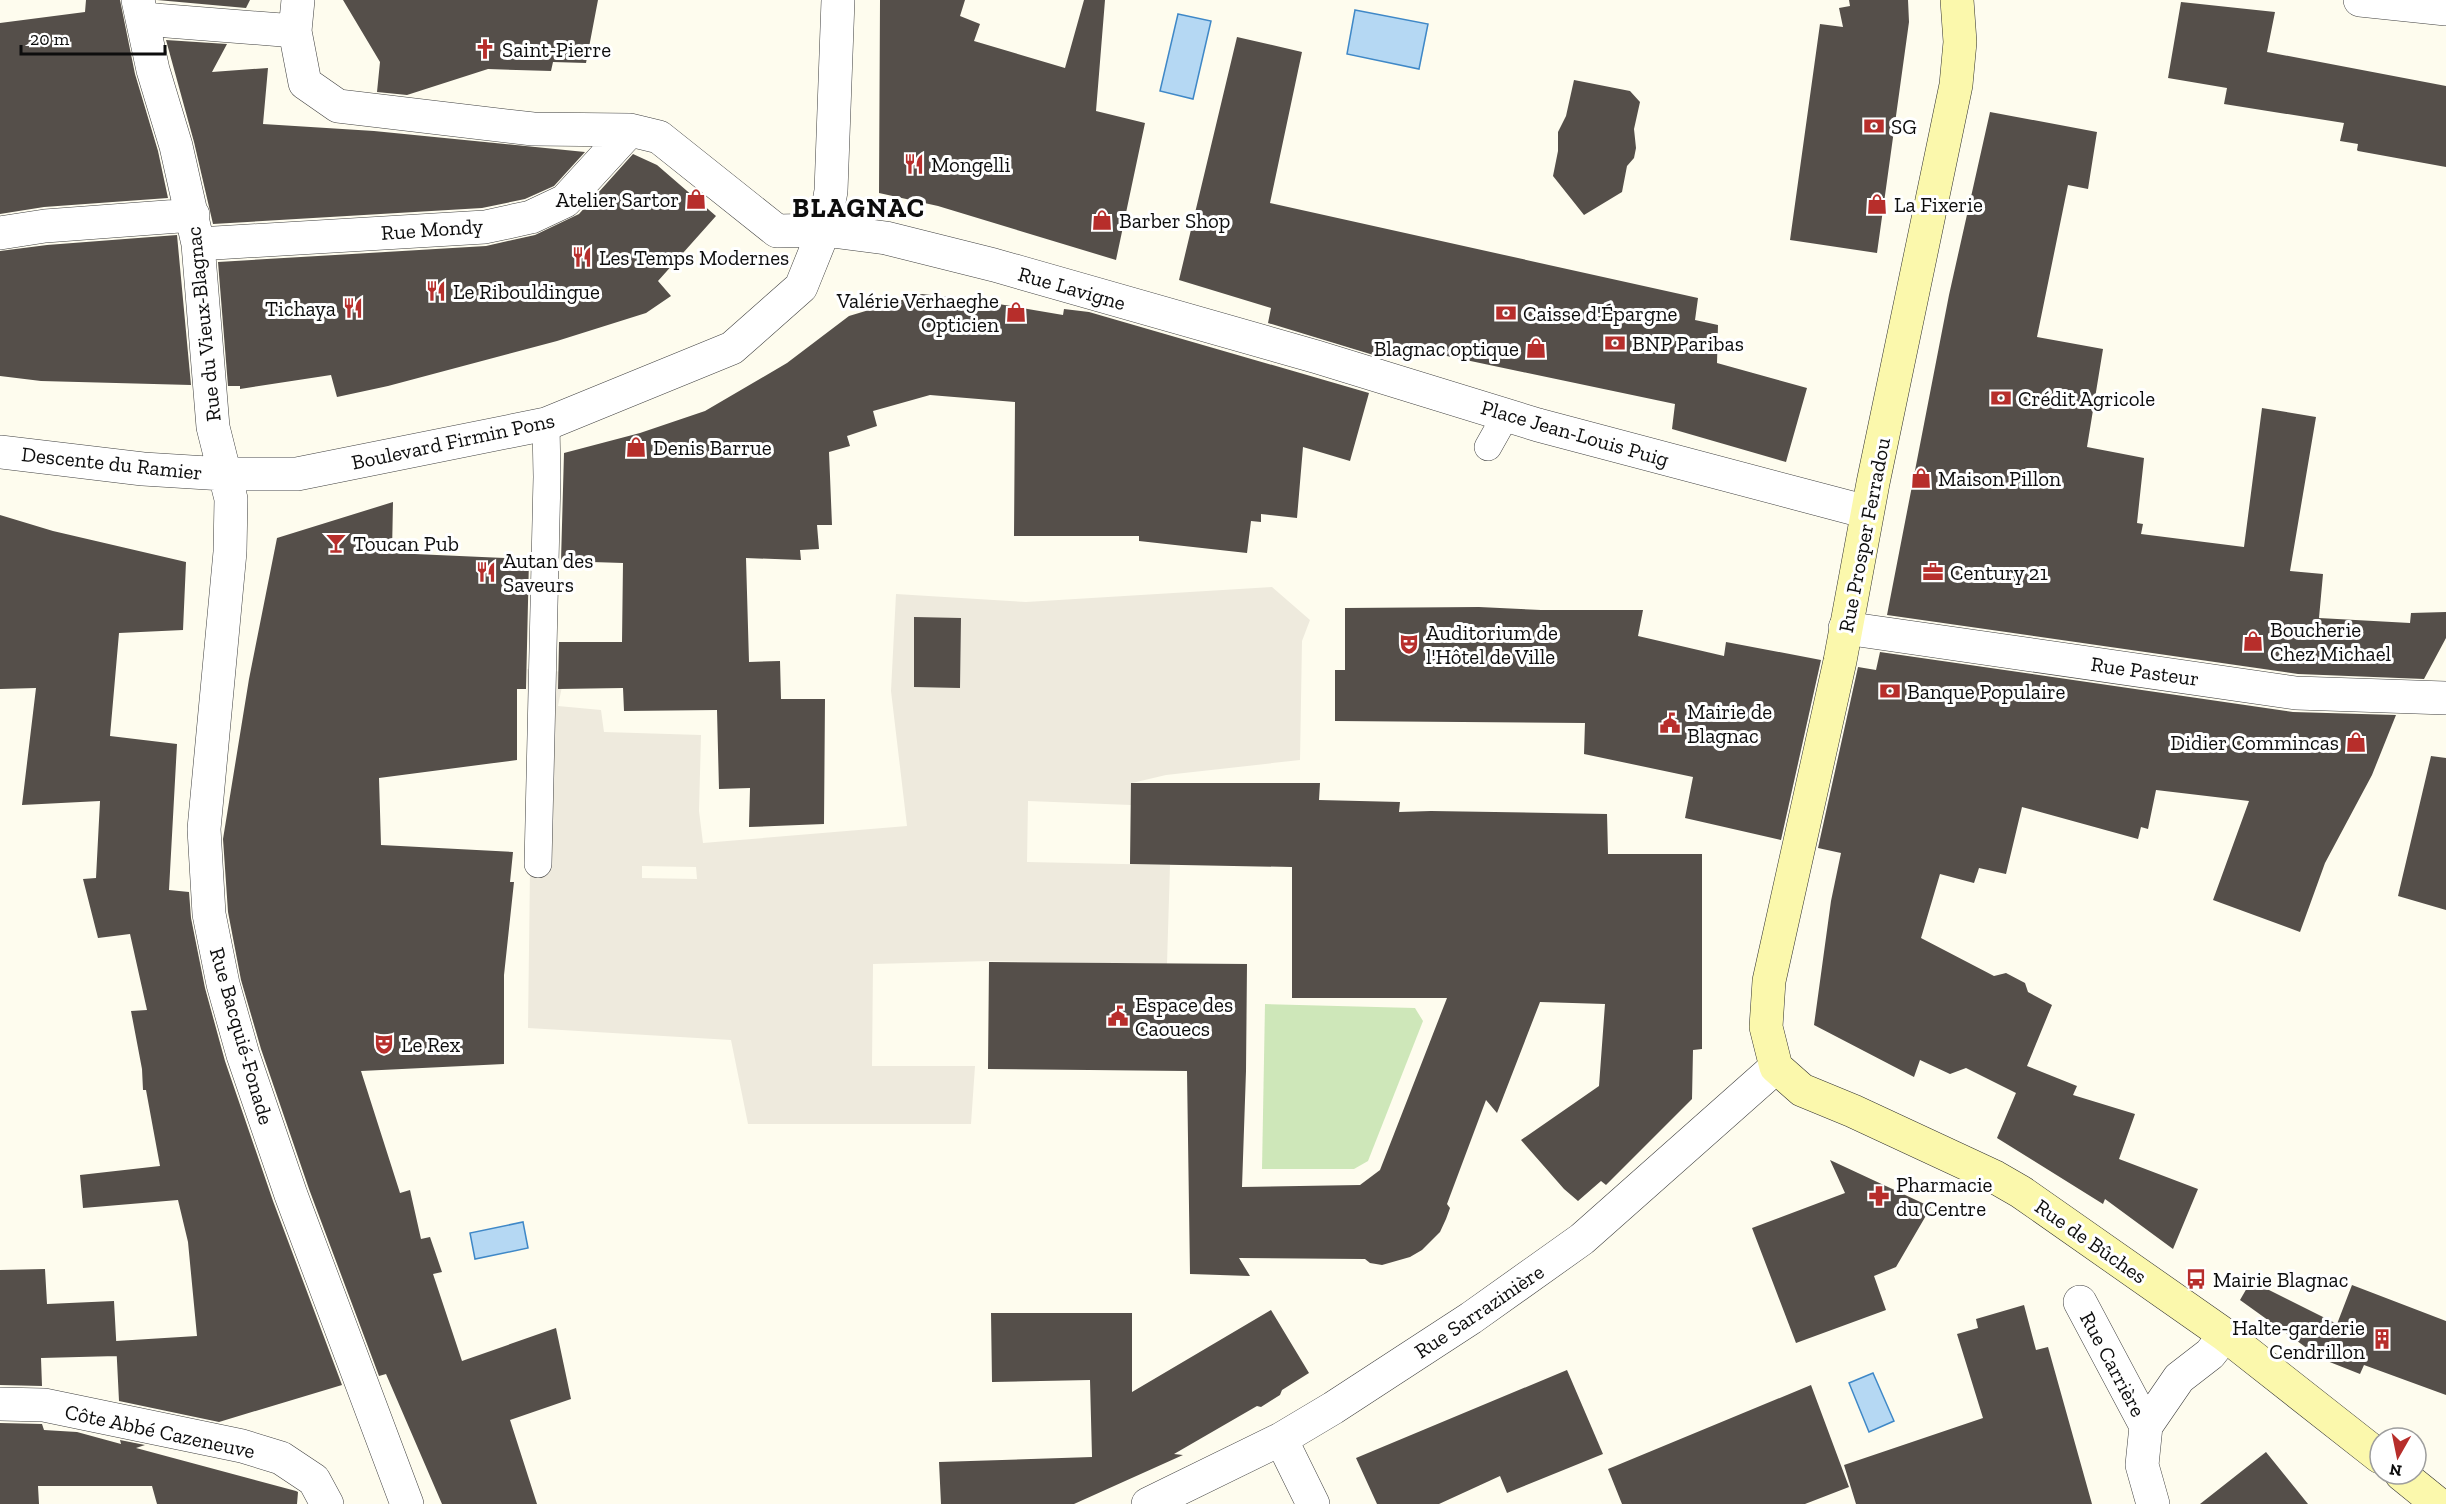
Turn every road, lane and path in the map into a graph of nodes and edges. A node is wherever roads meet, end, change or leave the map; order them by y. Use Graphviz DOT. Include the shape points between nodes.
graph roads {
  1 [pos="838,0"];
  2 [pos="1957,0"];
  3 [pos="2360,0"];
  4 [pos="140,9"];
  5 [pos="2446,9"];
  6 [pos="296,15"];
  7 [pos="630,130"];
  8 [pos="196,229"];
  9 [pos="824,230"];
  10 [pos="0,233"];
  11 [pos="1317,357"];
  12 [pos="1506,415"];
  13 [pos="546,424"];
  14 [pos="1488,447"];
  15 [pos="0,452"];
  16 [pos="224,474"];
  17 [pos="1867,512"];
  18 [pos="1845,628"];
  19 [pos="2446,698"];
  20 [pos="538,864"];
  21 [pos="1776,1067"];
  22 [pos="2080,1302"];
  23 [pos="2225,1335"];
  24 [pos="0,1404"];
  25 [pos="2146,1426"];
  26 [pos="1281,1439"];
  27 [pos="2368,1448"];
  28 [pos="2416,1486"];
  29 [pos="320,1492"];
  30 [pos="407,1504"];
  31 [pos="1148,1504"];
  32 [pos="1313,1504"];
  33 [pos="2153,1504"];
  34 [pos="2438,1504"];
  1 -- 9 [label="street, Boulevard Firmin Pons" via="831,191"];
  2 -- 17 [label="main road, Rue Prosper Ferradou" via="1960,42 1956,85"];
  3 -- 5 [label="street"];
  4 -- 6 [label="street"];
  4 -- 8 [label="street, Rue du Vieux-Blagnac"];
  6 -- 7 [label="street, Rue Lavigne" via="305,83 338,106 533,129"];
  7 -- 8 [label="street, Rue Mondy" via="565,201 531,217 485,227"];
  7 -- 9 [label="street, Rue Lavigne" via="659,136 777,231"];
  8 -- 10 [label="street, Rue Mondy" via="45,226"];
  8 -- 16 [label="street, Rue du Vieux-Blagnac" via="213,426"];
  9 -- 11 [label="street, Rue Lavigne" via="886,238 994,265"];
  9 -- 13 [label="street, Boulevard Firmin Pons" via="801,287 732,348"];
  11 -- 12 [label="street, Place Jean-Louis Puig"];
  12 -- 14 [label="lane"];
  12 -- 17 [label="street, Place Jean-Louis Puig"];
  13 -- 16 [label="street, Boulevard Firmin Pons" via="297,474"];
  13 -- 20 [label="lane"];
  15 -- 16 [label="street, Descente du Ramier"];
  16 -- 30 [label="street, Rue Bacquié-Fonade" via="231,499 230,552 204,829 209,914 223,984 250,1077"];
  17 -- 18 [label="main road, Rue Prosper Ferradou"];
  18 -- 19 [label="street, Rue Pasteur" via="2295,693"];
  18 -- 21 [label="main road, Rue Prosper Ferradou" via="1769,981 1766,1027"];
  21 -- 23 [label="main road, Rue de Bûches" via="1802,1090 2021,1192"];
  21 -- 26 [label="street, Rue Sarrazinière" via="1582,1239 1471,1318"];
  22 -- 25 [label="street, Rue Carrière"];
  23 -- 25 [label="street, Rue Carrière" via="2210,1354 2179,1378"];
  23 -- 27 [label="main road, Rue de Bûches"];
  24 -- 29 [label="street, Côte Abbé Cazeneuve" via="45,1405 242,1446 281,1458"];
  25 -- 33 [label="street, Rue Carrière" via="2142,1465"];
  26 -- 31 [label="street, Rue Sarrazinière"];
  26 -- 32 [label="street"];
  28 -- 34 [label="main road"];
}
